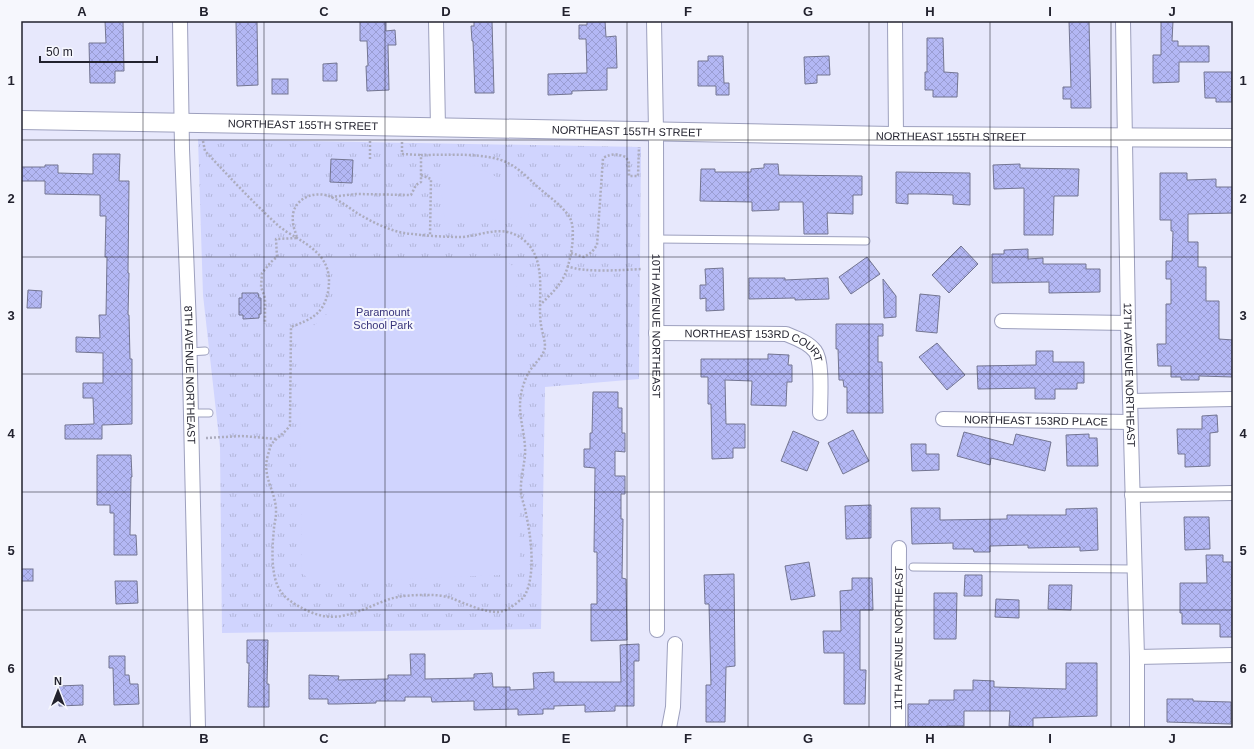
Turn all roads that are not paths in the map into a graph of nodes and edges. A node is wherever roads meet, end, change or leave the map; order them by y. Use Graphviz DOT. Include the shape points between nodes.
graph roads {
  1 [pos="180,21"];
  2 [pos="436,21"];
  3 [pos="654,21"];
  4 [pos="895,21"];
  5 [pos="1123,21"];
  6 [pos="21,120"];
  7 [pos="181,122"];
  8 [pos="438,128"];
  9 [pos="656,131"];
  10 [pos="896,136"];
  11 [pos="1125,137"];
  12 [pos="1233,138"];
  13 [pos="656,240"];
  14 [pos="866,241"];
  15 [pos="1002,321"];
  16 [pos="1128,323"];
  17 [pos="656,333"];
  18 [pos="206,351"];
  19 [pos="189,352"];
  20 [pos="1233,399"];
  21 [pos="1130,400"];
  22 [pos="191,413"];
  23 [pos="209,413"];
  24 [pos="820,413"];
  25 [pos="942,419"];
  26 [pos="1130,422"];
  27 [pos="1233,493"];
  28 [pos="1132,495"];
  29 [pos="899,548"];
  30 [pos="913,567"];
  31 [pos="1134,569"];
  32 [pos="657,630"];
  33 [pos="675,644"];
  34 [pos="1233,654"];
  35 [pos="1137,657"];
  36 [pos="198,728"];
  37 [pos="669,728"];
  38 [pos="898,728"];
  39 [pos="1137,728"];
  1 -- 7 [label="street, 8TH AVENUE NORTHEAST"];
  2 -- 8 [label="street"];
  3 -- 9 [label="street, 10TH AVENUE NORTHEAST"];
  4 -- 10 [label="street"];
  5 -- 11 [label="street, 12TH AVENUE NORTHEAST"];
  6 -- 7 [label="street, NORTHEAST 155TH STREET"];
  7 -- 8 [label="street, NORTHEAST 155TH STREET"];
  7 -- 19 [label="street, 8TH AVENUE NORTHEAST"];
  8 -- 9 [label="street, NORTHEAST 155TH STREET"];
  9 -- 10 [label="street, NORTHEAST 155TH STREET"];
  9 -- 13 [label="street, 10TH AVENUE NORTHEAST"];
  10 -- 11 [label="street, NORTHEAST 155TH STREET"];
  11 -- 12 [label="street, NORTHEAST 155TH STREET"];
  11 -- 16 [label="street, 12TH AVENUE NORTHEAST"];
  13 -- 14 [label="lane"];
  13 -- 17 [label="street, 10TH AVENUE NORTHEAST"];
  15 -- 16 [label="street"];
  16 -- 21 [label="street, 12TH AVENUE NORTHEAST"];
  17 -- 24 [label="street, NORTHEAST 153RD COURT" via="786,334 803,341 816,352 820,370"];
  17 -- 32 [label="street, 10TH AVENUE NORTHEAST"];
  18 -- 19 [label="lane"];
  19 -- 22 [label="street, 8TH AVENUE NORTHEAST"];
  20 -- 21 [label="street"];
  21 -- 26 [label="street, 12TH AVENUE NORTHEAST"];
  22 -- 23 [label="lane"];
  22 -- 36 [label="street, 8TH AVENUE NORTHEAST"];
  25 -- 26 [label="street, NORTHEAST 153RD PLACE"];
  26 -- 28 [label="street, 12TH AVENUE NORTHEAST"];
  27 -- 28 [label="street"];
  28 -- 31 [label="street, 12TH AVENUE NORTHEAST"];
  29 -- 38 [label="street, 11TH AVENUE NORTHEAST"];
  30 -- 31 [label="lane"];
  31 -- 35 [label="street, 12TH AVENUE NORTHEAST"];
  33 -- 37 [label="street" via="673,707"];
  34 -- 35 [label="street"];
  35 -- 39 [label="street, 12TH AVENUE NORTHEAST"];
}
